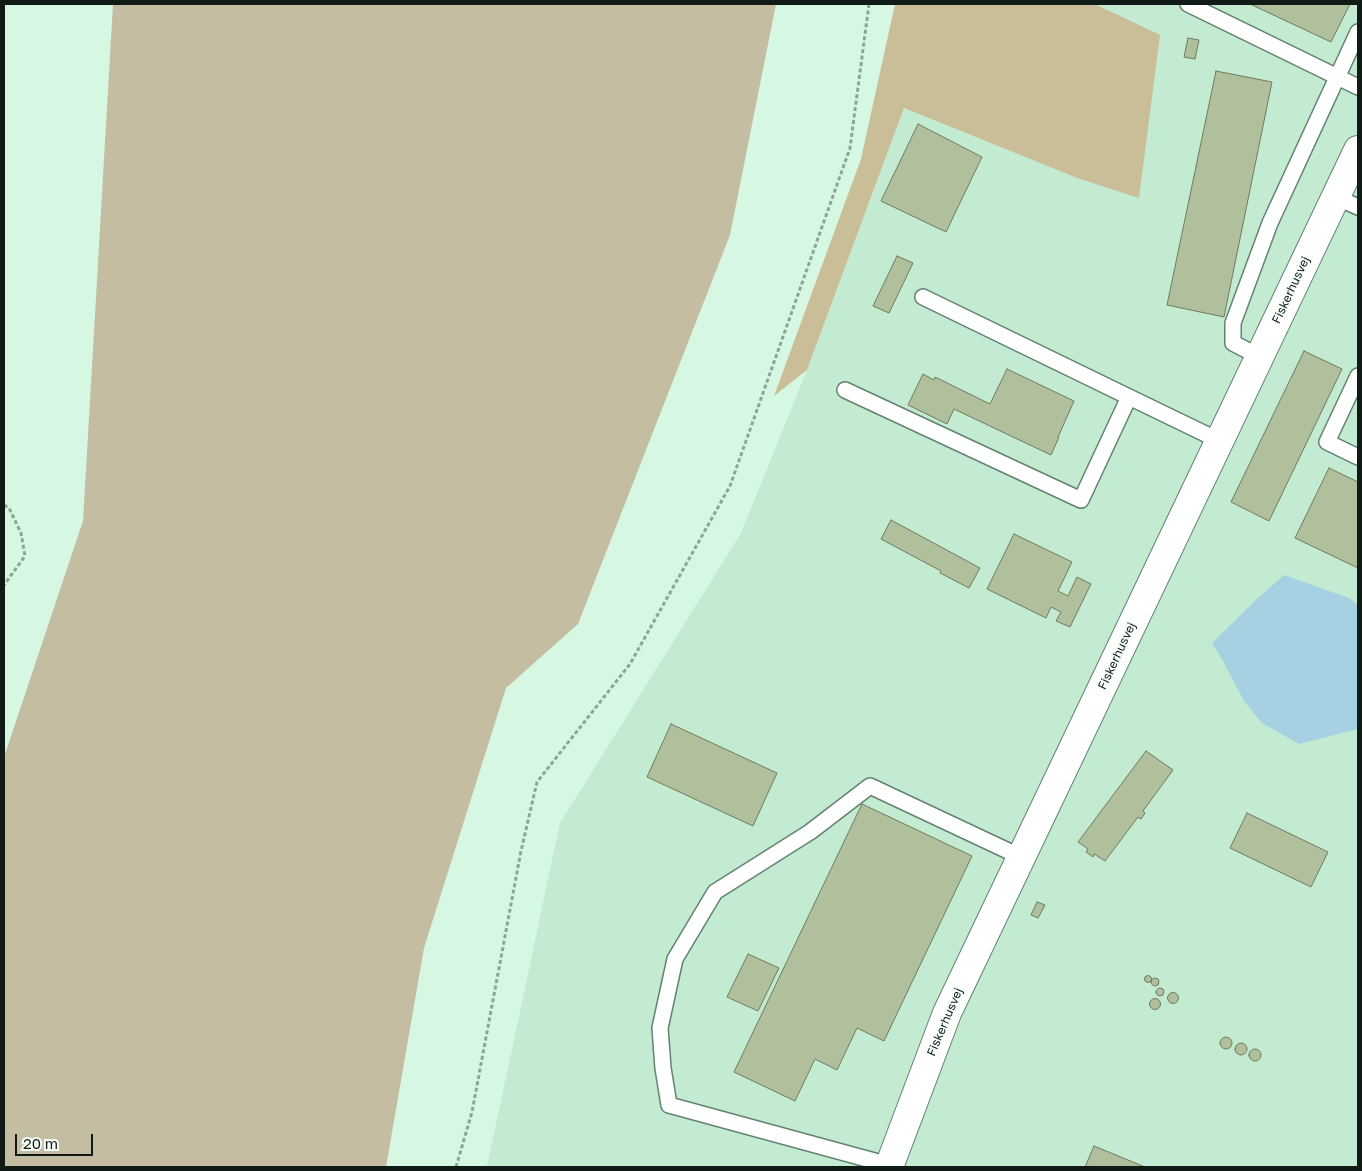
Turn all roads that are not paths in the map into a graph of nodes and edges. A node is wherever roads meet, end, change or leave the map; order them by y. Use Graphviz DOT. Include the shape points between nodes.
graph roads {
  1 [pos="1188,4"];
  2 [pos="1358,32"];
  3 [pos="1337,76"];
  4 [pos="1358,86"];
  5 [pos="1358,150"];
  6 [pos="1347,202"];
  7 [pos="923,297"];
  8 [pos="1260,357"];
  9 [pos="1358,376"];
  10 [pos="845,390"];
  11 [pos="1129,397"];
  12 [pos="1220,441"];
  13 [pos="1358,457"];
  14 [pos="1022,857"];
  15 [pos="889,1166"];
  1 -- 3 [label="lane"];
  2 -- 3 [label="lane"];
  3 -- 4 [label="lane"];
  3 -- 8 [label="lane" via="1270,223 1233,323 1233,343"];
  5 -- 6 [label="street, Fiskerhusvej"];
  6 -- 8 [label="street, Fiskerhusvej"];
  7 -- 11 [label="lane"];
  8 -- 12 [label="street, Fiskerhusvej"];
  9 -- 13 [label="lane" via="1327,442"];
  10 -- 11 [label="lane" via="1081,500"];
  11 -- 12 [label="lane"];
  12 -- 14 [label="street, Fiskerhusvej"];
  14 -- 15 [label="street, Fiskerhusvej" via="947,1013"];
  14 -- 15 [label="lane" via="870,786 810,832 715,892 675,959 660,1028 669,1105"];
}
